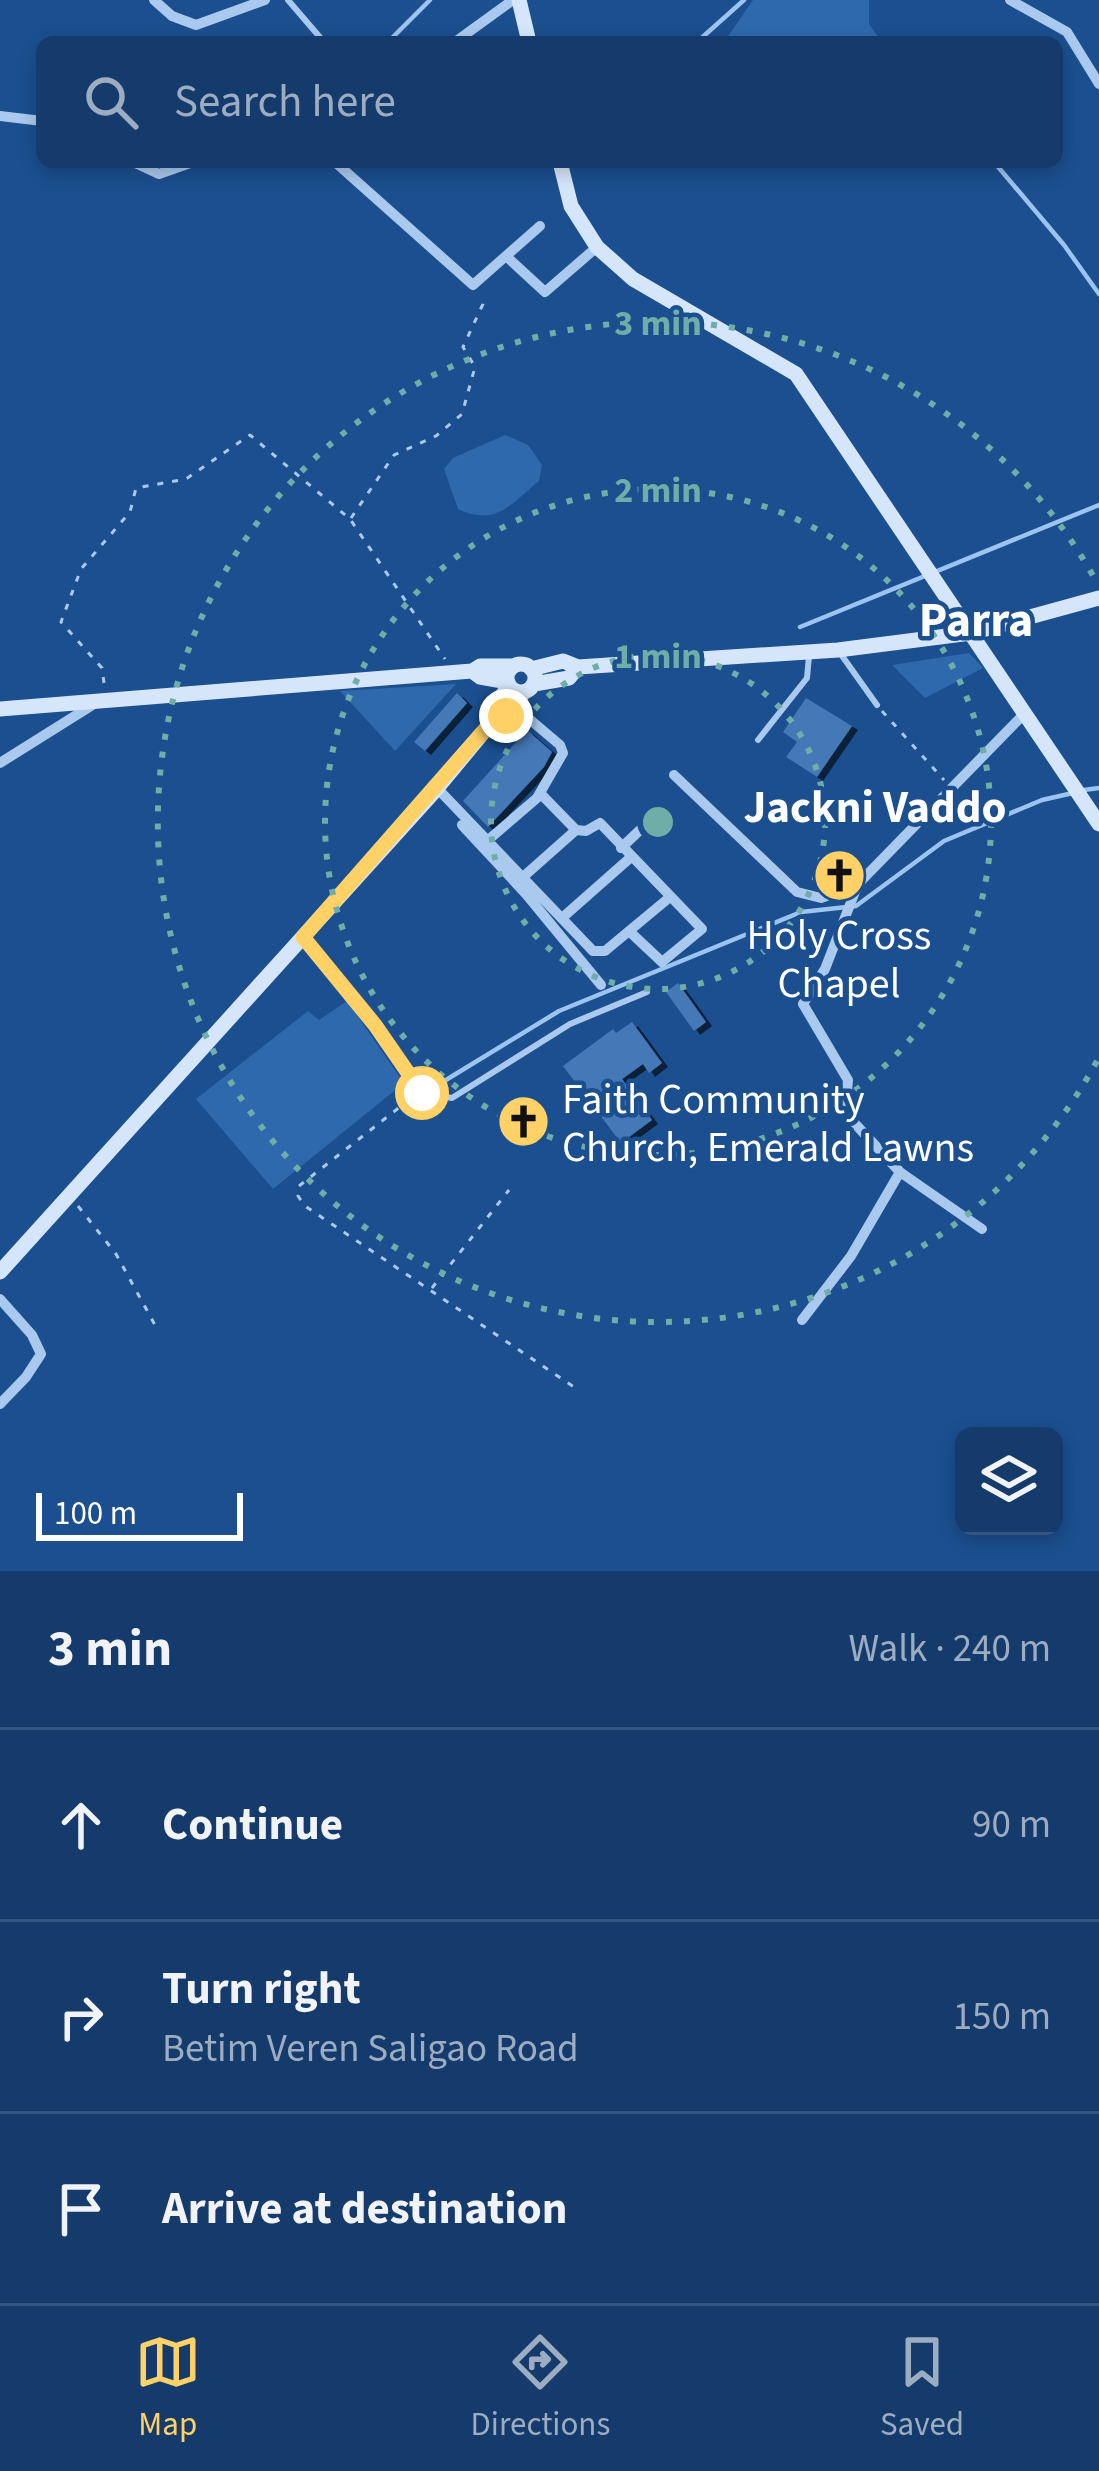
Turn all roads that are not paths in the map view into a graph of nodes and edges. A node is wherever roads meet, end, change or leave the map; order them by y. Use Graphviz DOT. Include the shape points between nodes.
graph roads {
  1 [pos="154,0"];
  2 [pos="266,0"];
  3 [pos="288,0"];
  4 [pos="516,0"];
  5 [pos="1010,0"];
  6 [pos="318,36"];
  7 [pos="464,36"];
  8 [pos="527,36"];
  9 [pos="1099,84"];
  10 [pos="0,116"];
  11 [pos="36,121"];
  12 [pos="146,168"];
  13 [pos="176,168"];
  14 [pos="342,168"];
  15 [pos="562,168"];
  16 [pos="540,226"];
  17 [pos="597,248"];
  18 [pos="506,256"];
  19 [pos="1099,598"];
  20 [pos="970,633"];
  21 [pos="838,650"];
  22 [pos="809,652"];
  23 [pos="519,683"];
  24 [pos="101,704"];
  25 [pos="877,706"];
  26 [pos="0,709"];
  27 [pos="1024,713"];
  28 [pos="758,740"];
  29 [pos="0,763"];
  30 [pos="674,775"];
  31 [pos="435,791"];
  32 [pos="540,793"];
  33 [pos="1099,824"];
  34 [pos="576,830"];
  35 [pos="640,830"];
  36 [pos="488,841"];
  37 [pos="620,848"];
  38 [pos="631,858"];
  39 [pos="523,878"];
  40 [pos="858,884"];
  41 [pos="670,897"];
  42 [pos="562,918"];
  43 [pos="629,931"];
  44 [pos="303,937"];
  45 [pos="602,985"];
  46 [pos="647,992"];
  47 [pos="422,1093"];
  48 [pos="900,1172"];
  49 [pos="982,1228"];
  50 [pos="0,1272"];
  51 [pos="0,1299"];
  52 [pos="802,1320"];
  53 [pos="0,1403"];
  1 -- 2 [label="street" via="196,25"];
  3 -- 6 [label="lane"];
  4 -- 7 [label="street"];
  4 -- 8 [label="main road"];
  5 -- 9 [label="street" via="1067,32"];
  10 -- 11 [label="street"];
  12 -- 13 [label="street"];
  14 -- 18 [label="street" via="473,285"];
  15 -- 17 [label="main road" via="571,206"];
  16 -- 18 [label="street"];
  17 -- 18 [label="street" via="545,292"];
  17 -- 20 [label="main road" via="633,279 796,374"];
  19 -- 20 [label="main road"];
  20 -- 21 [label="main road"];
  20 -- 27 [label="main road"];
  21 -- 22 [label="main road"];
  21 -- 25 [label="lane"];
  22 -- 23 [label="main road" via="578,667 563,661"];
  22 -- 28 [label="lane" via="807,679"];
  23 -- 24 [label="main road" via="472,671"];
  23 -- 31 [label="main road"];
  23 -- 32 [label="street" via="562,748"];
  24 -- 26 [label="main road"];
  24 -- 29 [label="street"];
  27 -- 33 [label="main road"];
  27 -- 40 [label="street"];
  30 -- 40 [label="street" via="797,892 821,898"];
  31 -- 36 [label="street"];
  31 -- 44 [label="main road"];
  31 -- 45 [label="street"];
  32 -- 34 [label="street"];
  32 -- 36 [label="street"];
  34 -- 37 [label="street" via="600,823"];
  34 -- 39 [label="street"];
  35 -- 37 [label="street"];
  36 -- 39 [label="street"];
  37 -- 38 [label="street"];
  38 -- 41 [label="street"];
  38 -- 42 [label="street"];
  39 -- 42 [label="street"];
  40 -- 48 [label="street" via="803,1004 848,1080 845,1113"];
  41 -- 43 [label="street"];
  41 -- 43 [label="street" via="702,929 668,960 657,961"];
  42 -- 43 [label="street" via="599,952"];
  44 -- 47 [label="street"];
  44 -- 50 [label="main road"];
  46 -- 47 [label="lane" via="570,1024 452,1098"];
  48 -- 49 [label="street"];
  48 -- 52 [label="street"];
  51 -- 53 [label="street" via="41,1354"];
}
